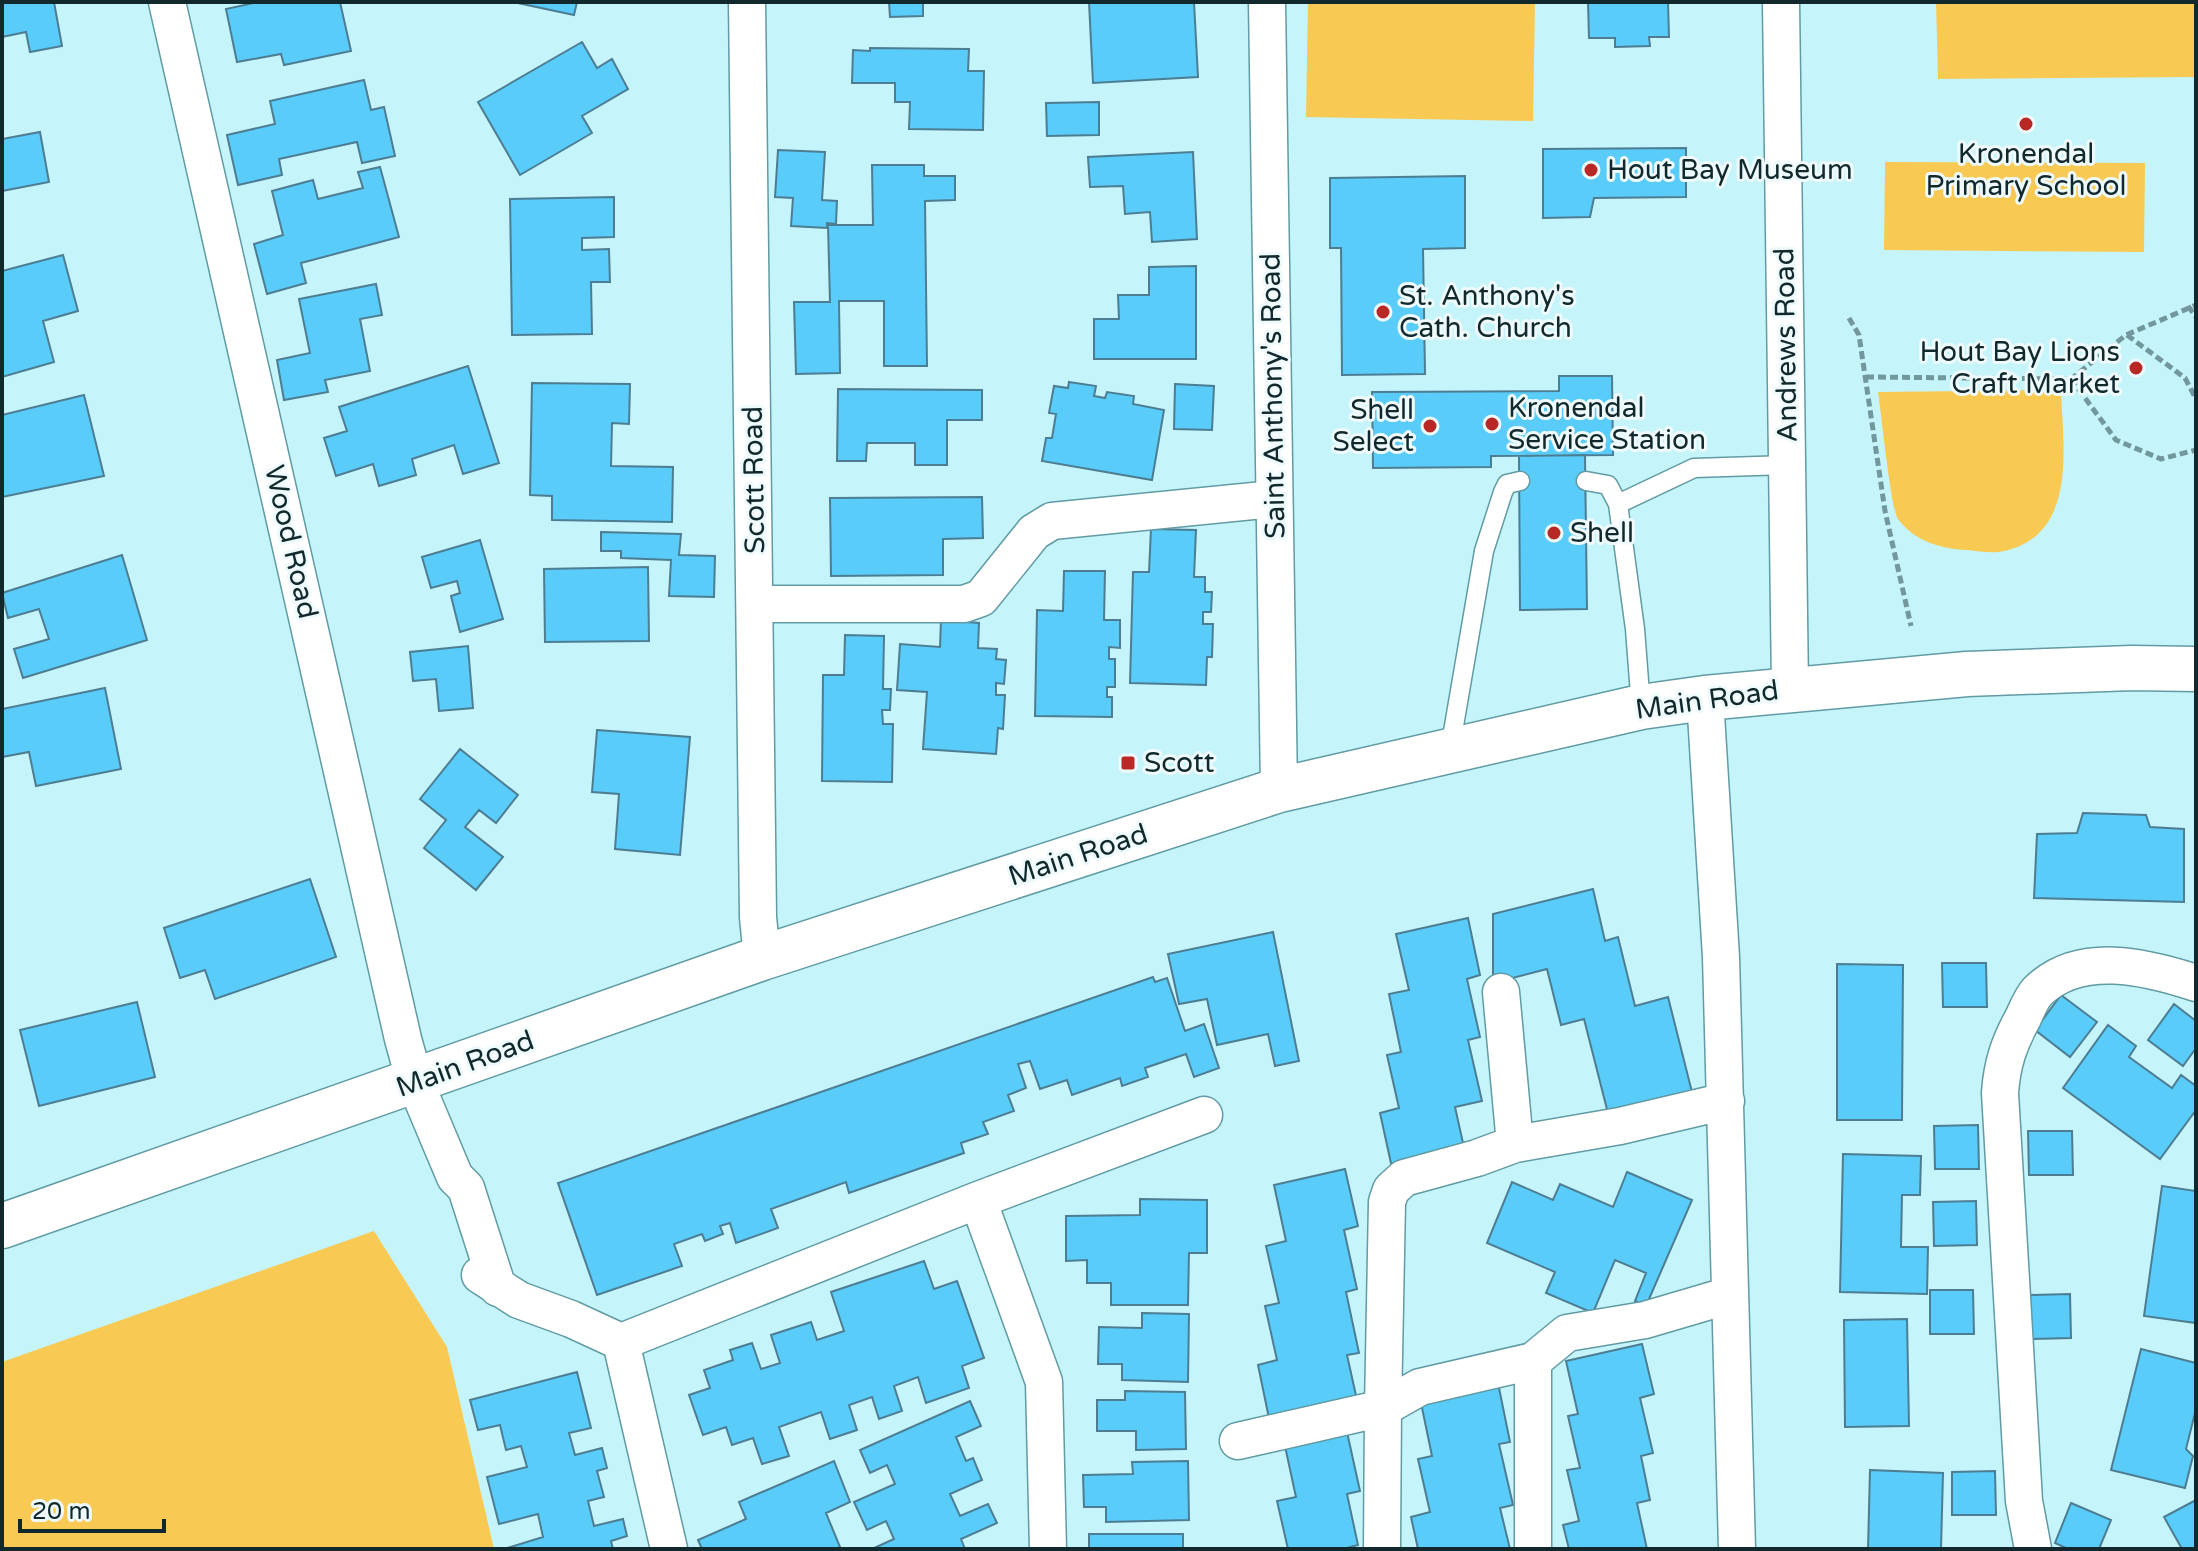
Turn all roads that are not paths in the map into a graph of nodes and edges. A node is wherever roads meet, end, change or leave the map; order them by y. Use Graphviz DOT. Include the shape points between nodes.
graph roads {
  1 [pos="167,2"];
  2 [pos="747,2"];
  3 [pos="1267,2"];
  4 [pos="1781,2"];
  5 [pos="1787,465"];
  6 [pos="1520,481"];
  7 [pos="1586,481"];
  8 [pos="1274,499"];
  9 [pos="1618,504"];
  10 [pos="756,604"];
  11 [pos="2196,669"];
  12 [pos="1790,689"];
  13 [pos="1705,698"];
  14 [pos="1641,707"];
  15 [pos="1450,752"];
  16 [pos="1279,790"];
  17 [pos="762,958"];
  18 [pos="2196,983"];
  19 [pos="1501,992"];
  20 [pos="415,1082"];
  21 [pos="1726,1101"];
  22 [pos="1204,1115"];
  23 [pos="1515,1144"];
  24 [pos="978,1200"];
  25 [pos="2,1226"];
  26 [pos="1730,1295"];
  27 [pos="621,1342"];
  28 [pos="1533,1361"];
  29 [pos="1383,1408"];
  30 [pos="1238,1441"];
  31 [pos="669,1549"];
  32 [pos="1048,1549"];
  33 [pos="1382,1549"];
  34 [pos="1533,1549"];
  35 [pos="1737,1549"];
  36 [pos="2033,1549"];
  1 -- 20 [label="street, Wood Road"];
  2 -- 10 [label="street, Scott Road"];
  3 -- 8 [label="street, Saint Anthony's Road"];
  4 -- 5 [label="street, Andrews Road"];
  5 -- 9 [label="lane" via="1694,468"];
  5 -- 12 [label="street, Andrews Road"];
  6 -- 15 [label="lane" via="1507,484 1484,551"];
  7 -- 9 [label="lane" via="1608,485"];
  8 -- 10 [label="street" via="1052,521 1034,532 981,598 964,604"];
  8 -- 16 [label="street, Saint Anthony's Road"];
  9 -- 14 [label="lane"];
  10 -- 17 [label="street, Scott Road"];
  11 -- 12 [label="main road, Main Road" via="1967,674"];
  12 -- 13 [label="main road, Main Road"];
  13 -- 14 [label="main road, Main Road"];
  13 -- 21 [label="street"];
  14 -- 15 [label="main road, Main Road"];
  15 -- 16 [label="main road, Main Road"];
  16 -- 17 [label="main road, Main Road"];
  17 -- 20 [label="main road, Main Road"];
  18 -- 36 [label="street" via="2140,968 2080,967 2037,992 2007,1047 2000,1093 2024,1501"];
  19 -- 23 [label="street"];
  20 -- 25 [label="main road, Main Road"];
  20 -- 27 [label="street, Wood Road" via="455,1177 466,1188 498,1288"];
  21 -- 23 [label="street"];
  21 -- 26 [label="street"];
  22 -- 24 [label="street"];
  23 -- 29 [label="street" via="1404,1178 1388,1196"];
  24 -- 27 [label="street"];
  24 -- 32 [label="street" via="1044,1382"];
  26 -- 28 [label="street" via="1645,1320 1567,1333"];
  26 -- 35 [label="street"];
  27 -- 31 [label="street"];
  28 -- 29 [label="street" via="1420,1387"];
  28 -- 34 [label="street"];
  29 -- 30 [label="street"];
  29 -- 33 [label="street"];
}
